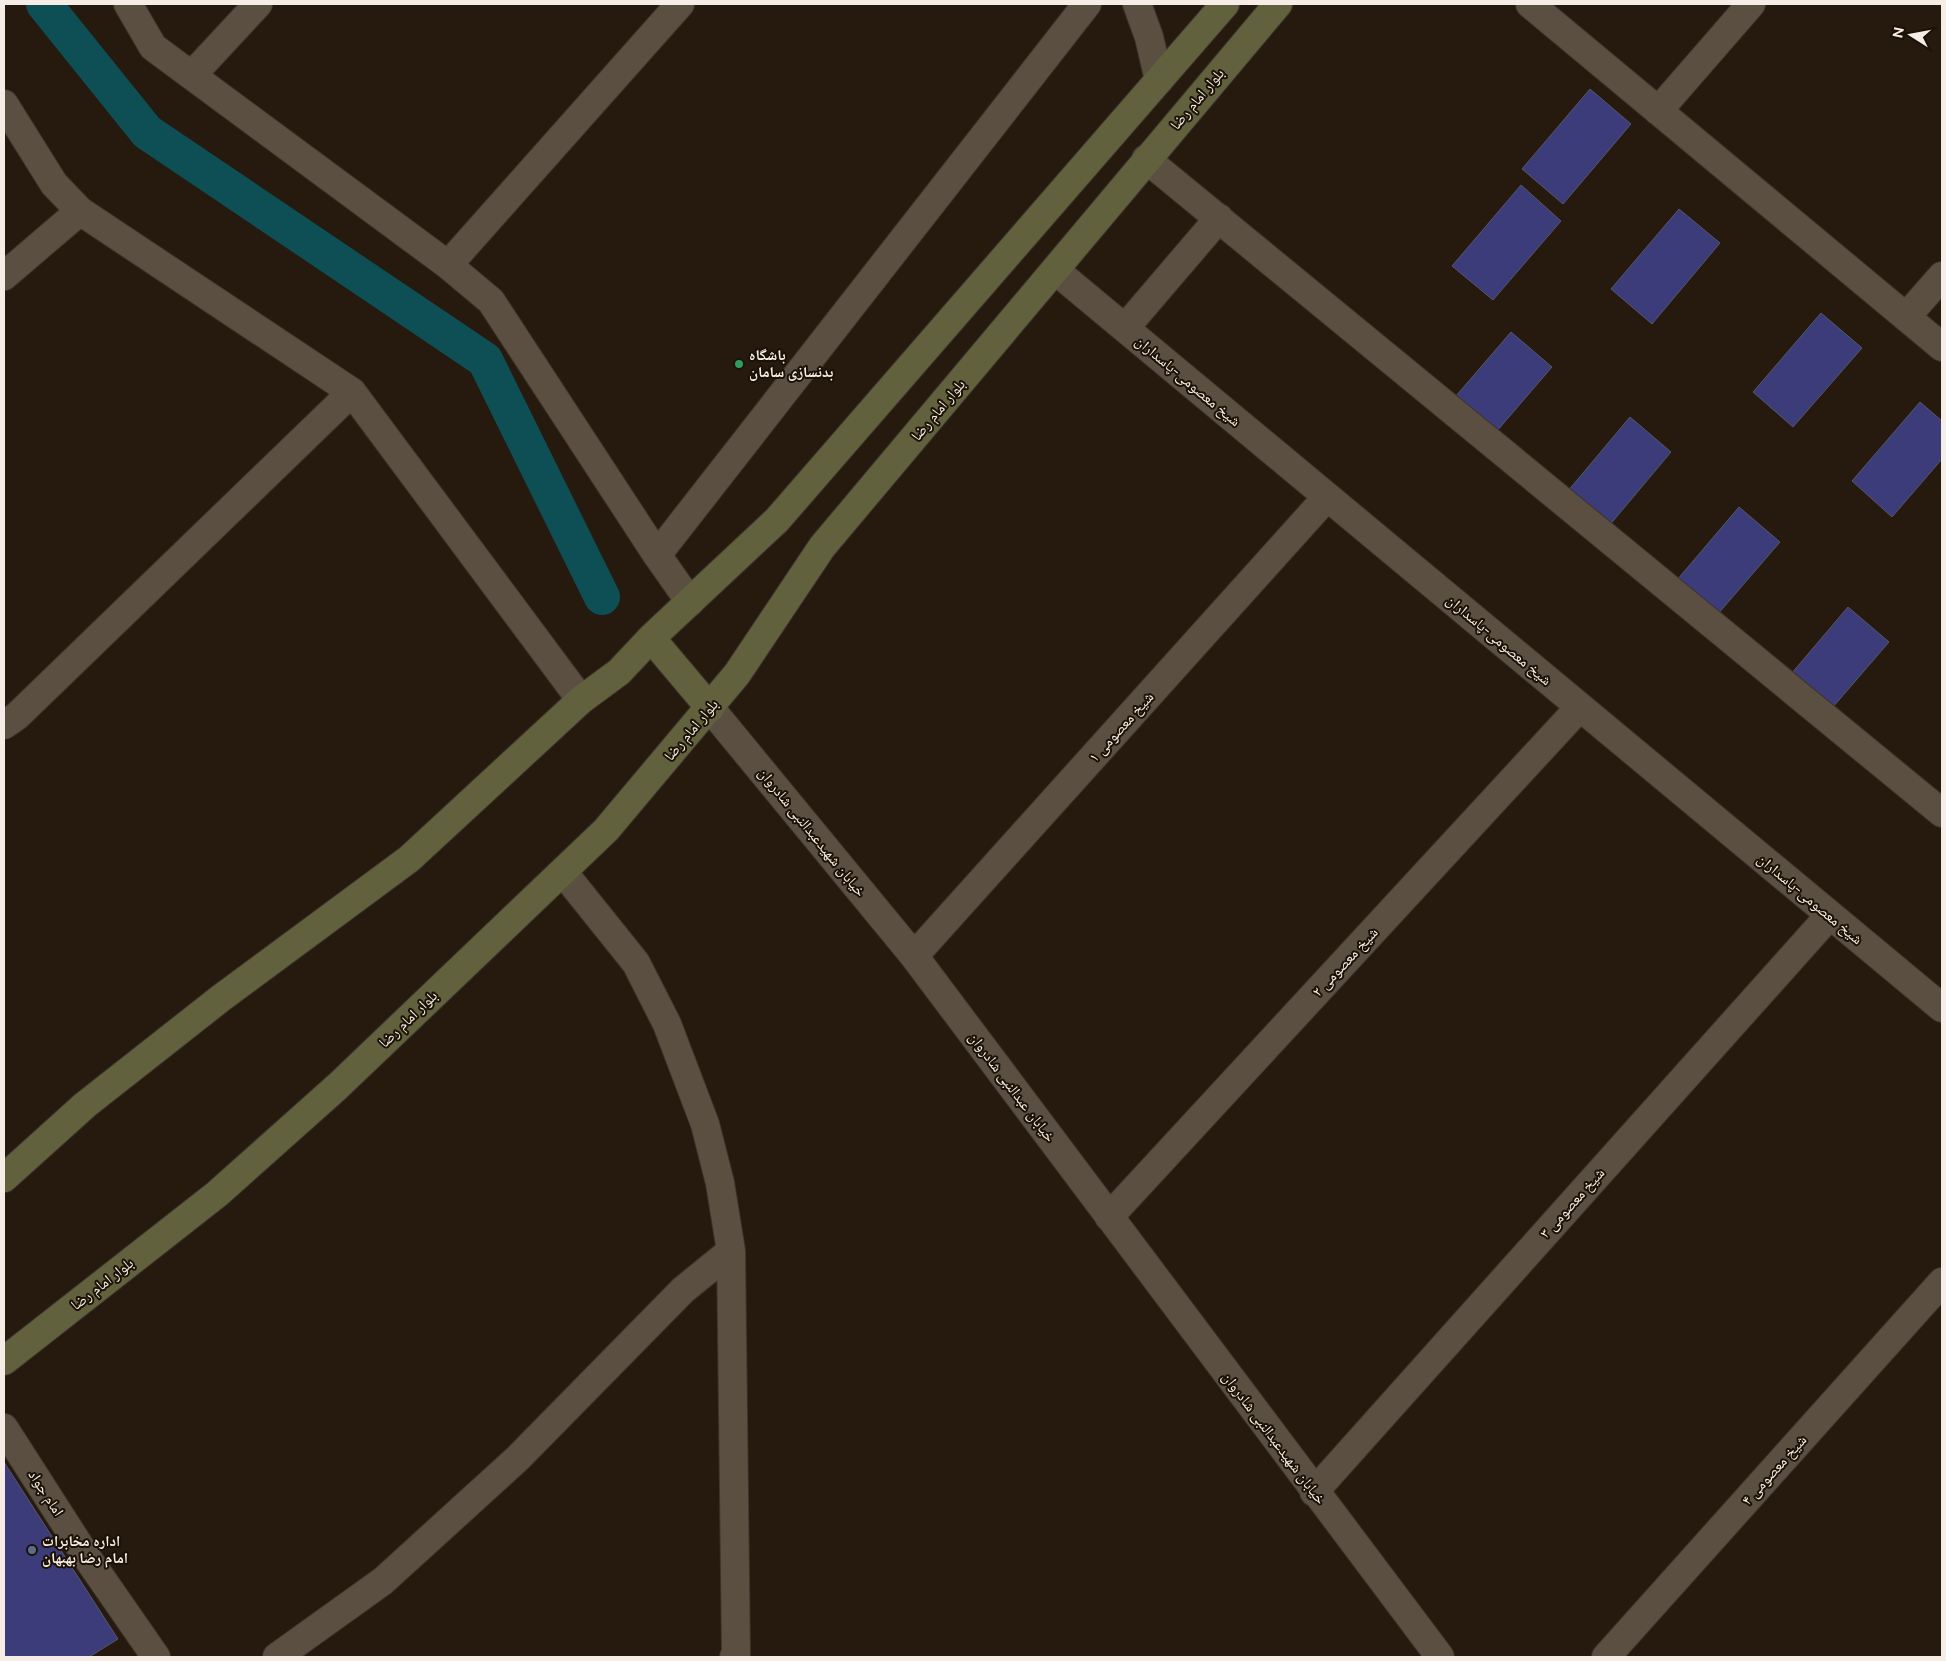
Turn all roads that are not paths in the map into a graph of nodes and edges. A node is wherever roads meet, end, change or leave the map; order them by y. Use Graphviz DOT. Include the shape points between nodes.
graph roads {
  1 [pos="128,4"];
  2 [pos="258,4"];
  3 [pos="680,4"];
  4 [pos="1087,4"];
  5 [pos="1137,4"];
  6 [pos="1225,4"];
  7 [pos="1278,4"];
  8 [pos="1530,4"];
  9 [pos="1751,4"];
  10 [pos="192,75"];
  11 [pos="1159,80"];
  12 [pos="4,104"];
  13 [pos="1658,111"];
  14 [pos="1146,159"];
  15 [pos="80,211"];
  16 [pos="1219,218"];
  17 [pos="448,265"];
  18 [pos="1056,271"];
  19 [pos="4,276"];
  20 [pos="1942,276"];
  21 [pos="1906,317"];
  22 [pos="1125,328"];
  23 [pos="1942,347"];
  24 [pos="352,392"];
  25 [pos="1327,497"];
  26 [pos="657,555"];
  27 [pos="690,602"];
  28 [pos="651,638"];
  29 [pos="581,700"];
  30 [pos="1580,707"];
  31 [pos="710,708"];
  32 [pos="4,726"];
  33 [pos="1942,813"];
  34 [pos="563,872"];
  35 [pos="1830,915"];
  36 [pos="914,956"];
  37 [pos="1942,1008"];
  38 [pos="4,1178"];
  39 [pos="1109,1217"];
  40 [pos="731,1251"];
  41 [pos="1942,1282"];
  42 [pos="4,1361"];
  43 [pos="4,1428"];
  44 [pos="1314,1492"];
  45 [pos="156,1657"];
  46 [pos="277,1657"];
  47 [pos="734,1657"];
  48 [pos="1440,1657"];
  49 [pos="1606,1657"];
  1 -- 10 [label="street" via="153,47"];
  2 -- 10 [label="street"];
  3 -- 17 [label="street"];
  4 -- 26 [label="street"];
  5 -- 11 [label="street"];
  6 -- 11 [label="main road"];
  7 -- 14 [label="main road, بلوار امام رضا"];
  8 -- 13 [label="street"];
  9 -- 13 [label="street"];
  10 -- 17 [label="street"];
  11 -- 27 [label="main road" via="776,520"];
  12 -- 15 [label="street" via="54,184"];
  13 -- 21 [label="street"];
  14 -- 16 [label="street"];
  14 -- 18 [label="main road, بلوار امام رضا"];
  15 -- 19 [label="street"];
  15 -- 24 [label="street"];
  16 -- 22 [label="street"];
  16 -- 33 [label="street"];
  17 -- 26 [label="street" via="491,301"];
  18 -- 22 [label="street, شیخ معصومی-پاسداران"];
  18 -- 31 [label="main road, بلوار امام رضا" via="822,547 737,674"];
  20 -- 21 [label="street"];
  21 -- 23 [label="street"];
  22 -- 25 [label="street, شیخ معصومی-پاسداران"];
  24 -- 29 [label="street"];
  24 -- 32 [label="street"];
  25 -- 30 [label="street, شیخ معصومی-پاسداران"];
  25 -- 36 [label="street, شیخ معصومی ١"];
  26 -- 27 [label="street"];
  27 -- 28 [label="main road"];
  28 -- 29 [label="main road" via="618,672"];
  28 -- 31 [label="main road"];
  29 -- 38 [label="main road" via="409,859 85,1105"];
  30 -- 35 [label="street, شیخ معصومی-پاسداران"];
  30 -- 39 [label="street, شیخ معصومی ٢"];
  31 -- 34 [label="main road, بلوار امام رضا" via="606,830"];
  31 -- 36 [label="street, خیابان شهیدعبدالنبی شادروان"];
  34 -- 40 [label="street" via="636,963 668,1024 705,1124 720,1183"];
  34 -- 42 [label="main road, بلوار امام رضا" via="338,1086 217,1194"];
  35 -- 37 [label="street, شیخ معصومی-پاسداران"];
  35 -- 44 [label="street, شیخ معصومی ٣"];
  36 -- 39 [label="street, خیابان عبدالنبی شادروان"];
  39 -- 44 [label="street, خیابان شهیدعبدالنبی شادروان"];
  40 -- 46 [label="street" via="683,1290 518,1458 383,1581"];
  40 -- 47 [label="street"];
  41 -- 49 [label="street, شیخ معصومی ۴"];
  43 -- 45 [label="street, امام جواد"];
  44 -- 48 [label="street, خیابان شهیدعبدالنبی شادروان"];
}
